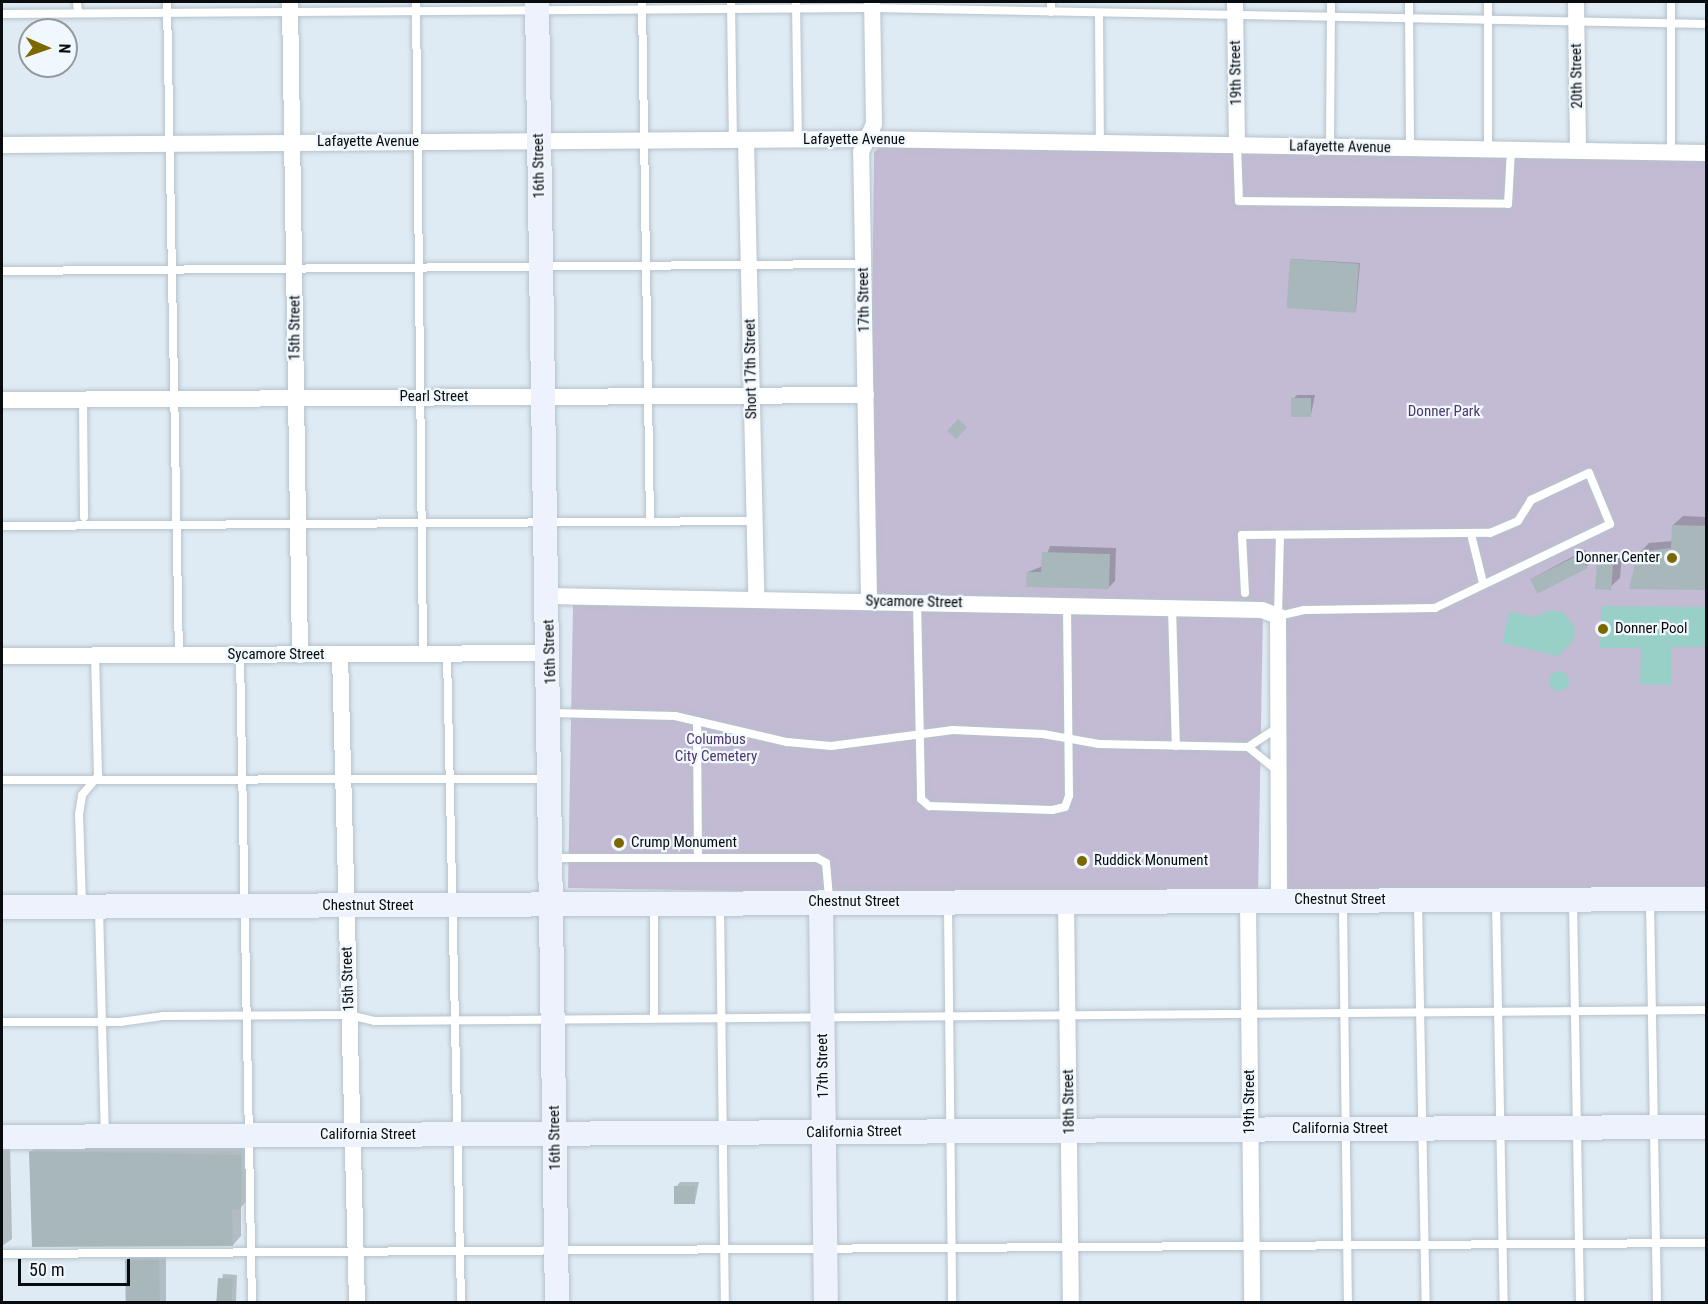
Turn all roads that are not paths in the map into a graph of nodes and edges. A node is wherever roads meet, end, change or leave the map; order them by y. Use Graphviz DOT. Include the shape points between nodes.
graph roads {
  1 [pos="77,2"];
  2 [pos="167,2"];
  3 [pos="1051,2"];
  4 [pos="1331,2"];
  5 [pos="1409,2"];
  6 [pos="1488,2"];
  7 [pos="1576,2"];
  8 [pos="1671,2"];
  9 [pos="732,5"];
  10 [pos="796,5"];
  11 [pos="872,5"];
  12 [pos="416,6"];
  13 [pos="537,6"];
  14 [pos="642,6"];
  15 [pos="290,7"];
  16 [pos="1235,9"];
  17 [pos="168,12"];
  18 [pos="1051,12"];
  19 [pos="78,13"];
  20 [pos="1099,13"];
  21 [pos="2,14"];
  22 [pos="1331,17"];
  23 [pos="1409,19"];
  24 [pos="1488,21"];
  25 [pos="1577,22"];
  26 [pos="1670,24"];
  27 [pos="1707,24"];
  28 [pos="867,139"];
  29 [pos="798,140"];
  30 [pos="539,141"];
  31 [pos="642,141"];
  32 [pos="740,141"];
  33 [pos="294,142"];
  34 [pos="419,142"];
  35 [pos="170,143"];
  36 [pos="1100,143"];
  37 [pos="2,145"];
  38 [pos="1237,145"];
  39 [pos="1330,147"];
  40 [pos="1410,148"];
  41 [pos="1488,149"];
  42 [pos="1511,150"];
  43 [pos="1578,151"];
  44 [pos="1671,152"];
  45 [pos="1707,153"];
  46 [pos="646,264"];
  47 [pos="749,264"];
  48 [pos="863,264"];
  49 [pos="541,266"];
  50 [pos="419,267"];
  51 [pos="294,268"];
  52 [pos="172,269"];
  53 [pos="2,271"];
  54 [pos="866,395"];
  55 [pos="752,396"];
  56 [pos="421,397"];
  57 [pos="543,397"];
  58 [pos="646,397"];
  59 [pos="295,398"];
  60 [pos="83,399"];
  61 [pos="175,399"];
  62 [pos="2,400"];
  63 [pos="84,517"];
  64 [pos="754,521"];
  65 [pos="650,522"];
  66 [pos="423,523"];
  67 [pos="298,524"];
  68 [pos="547,524"];
  69 [pos="176,525"];
  70 [pos="2,526"];
  71 [pos="1471,534"];
  72 [pos="1280,535"];
  73 [pos="1483,583"];
  74 [pos="1245,593"];
  75 [pos="548,596"];
  76 [pos="756,598"];
  77 [pos="869,601"];
  78 [pos="917,602"];
  79 [pos="1067,604"];
  80 [pos="1172,606"];
  81 [pos="1278,616"];
  82 [pos="340,654"];
  83 [pos="423,654"];
  84 [pos="447,654"];
  85 [pos="551,654"];
  86 [pos="240,655"];
  87 [pos="300,655"];
  88 [pos="2,656"];
  89 [pos="95,656"];
  90 [pos="179,656"];
  91 [pos="552,713"];
  92 [pos="697,721"];
  93 [pos="1277,728"];
  94 [pos="918,731"];
  95 [pos="1070,740"];
  96 [pos="1176,746"];
  97 [pos="1248,747"];
  98 [pos="1278,771"];
  99 [pos="552,779"];
  100 [pos="2,780"];
  101 [pos="239,780"];
  102 [pos="450,780"];
  103 [pos="343,781"];
  104 [pos="89,782"];
  105 [pos="553,858"];
  106 [pos="698,858"];
  107 [pos="1496,899"];
  108 [pos="1573,899"];
  109 [pos="1650,899"];
  110 [pos="1707,899"];
  111 [pos="1279,900"];
  112 [pos="1343,900"];
  113 [pos="1418,900"];
  114 [pos="1248,901"];
  115 [pos="825,902"];
  116 [pos="948,902"];
  117 [pos="1066,902"];
  118 [pos="720,903"];
  119 [pos="654,904"];
  120 [pos="553,905"];
  121 [pos="245,906"];
  122 [pos="346,906"];
  123 [pos="452,906"];
  124 [pos="2,907"];
  125 [pos="90,907"];
  126 [pos="1707,1010"];
  127 [pos="1498,1011"];
  128 [pos="1575,1011"];
  129 [pos="1652,1011"];
  130 [pos="1344,1012"];
  131 [pos="1419,1012"];
  132 [pos="1249,1013"];
  133 [pos="949,1014"];
  134 [pos="349,1015"];
  135 [pos="246,1016"];
  136 [pos="1068,1016"];
  137 [pos="554,1017"];
  138 [pos="654,1017"];
  139 [pos="723,1017"];
  140 [pos="823,1017"];
  141 [pos="454,1018"];
  142 [pos="2,1022"];
  143 [pos="100,1022"];
  144 [pos="1576,1127"];
  145 [pos="1654,1127"];
  146 [pos="1707,1127"];
  147 [pos="1421,1128"];
  148 [pos="1501,1128"];
  149 [pos="1250,1129"];
  150 [pos="1344,1129"];
  151 [pos="1069,1130"];
  152 [pos="950,1131"];
  153 [pos="723,1133"];
  154 [pos="824,1133"];
  155 [pos="353,1134"];
  156 [pos="458,1134"];
  157 [pos="555,1134"];
  158 [pos="248,1135"];
  159 [pos="105,1136"];
  160 [pos="2,1137"];
  161 [pos="1656,1243"];
  162 [pos="1707,1243"];
  163 [pos="1579,1244"];
  164 [pos="1070,1245"];
  165 [pos="1425,1245"];
  166 [pos="1504,1245"];
  167 [pos="1346,1246"];
  168 [pos="1251,1247"];
  169 [pos="459,1249"];
  170 [pos="723,1249"];
  171 [pos="951,1250"];
  172 [pos="557,1251"];
  173 [pos="826,1251"];
  174 [pos="356,1252"];
  175 [pos="250,1253"];
  176 [pos="2,1254"];
  177 [pos="252,1302"];
  178 [pos="357,1302"];
  179 [pos="461,1302"];
  180 [pos="558,1302"];
  181 [pos="725,1302"];
  182 [pos="826,1302"];
  183 [pos="952,1302"];
  184 [pos="1071,1302"];
  185 [pos="1251,1302"];
  186 [pos="1348,1302"];
  187 [pos="1426,1302"];
  188 [pos="1504,1302"];
  189 [pos="1580,1302"];
  190 [pos="1657,1302"];
  1 -- 19 [label="lane"];
  2 -- 17 [label="lane"];
  3 -- 18 [label="lane"];
  4 -- 22 [label="lane"];
  5 -- 23 [label="lane"];
  6 -- 24 [label="lane"];
  7 -- 25 [label="street, 20th Street"];
  8 -- 26 [label="lane"];
  9 -- 10 [label="lane"];
  9 -- 14 [label="lane"];
  9 -- 32 [label="lane"];
  10 -- 11 [label="lane"];
  10 -- 29 [label="lane"];
  11 -- 18 [label="lane"];
  11 -- 28 [label="street, 17th Street" via="874,124"];
  12 -- 13 [label="lane"];
  12 -- 15 [label="lane"];
  12 -- 34 [label="lane"];
  13 -- 14 [label="lane"];
  13 -- 30 [label="street, 16th Street"];
  14 -- 31 [label="lane"];
  15 -- 17 [label="lane"];
  15 -- 33 [label="street, 15th Street"];
  16 -- 20 [label="lane"];
  16 -- 22 [label="lane"];
  16 -- 38 [label="street, 19th Street"];
  17 -- 19 [label="lane"];
  17 -- 35 [label="lane"];
  18 -- 20 [label="lane"];
  19 -- 21 [label="lane"];
  20 -- 36 [label="lane"];
  22 -- 23 [label="lane"];
  22 -- 39 [label="lane"];
  23 -- 24 [label="lane"];
  23 -- 40 [label="lane"];
  24 -- 25 [label="lane"];
  24 -- 41 [label="lane"];
  25 -- 26 [label="lane"];
  25 -- 43 [label="street, 20th Street"];
  26 -- 27 [label="lane"];
  26 -- 44 [label="lane"];
  28 -- 29 [label="street, Lafayette Avenue"];
  28 -- 36 [label="street, Lafayette Avenue"];
  28 -- 48 [label="street, 17th Street" via="861,152"];
  29 -- 32 [label="street, Lafayette Avenue"];
  30 -- 31 [label="street, Lafayette Avenue"];
  30 -- 34 [label="street, Lafayette Avenue"];
  30 -- 49 [label="street, 16th Street"];
  31 -- 32 [label="street, Lafayette Avenue"];
  31 -- 46 [label="lane"];
  32 -- 47 [label="street, Short 17th Street"];
  33 -- 34 [label="street, Lafayette Avenue"];
  33 -- 35 [label="street, Lafayette Avenue"];
  33 -- 51 [label="street, 15th Street"];
  34 -- 50 [label="lane"];
  35 -- 37 [label="street, Lafayette Avenue"];
  35 -- 52 [label="lane"];
  36 -- 38 [label="street, Lafayette Avenue"];
  38 -- 39 [label="street, Lafayette Avenue"];
  38 -- 42 [label="lane" via="1239,201 1508,204"];
  39 -- 40 [label="street, Lafayette Avenue"];
  40 -- 41 [label="street, Lafayette Avenue"];
  41 -- 42 [label="street, Lafayette Avenue"];
  42 -- 43 [label="street, Lafayette Avenue"];
  43 -- 44 [label="street, Lafayette Avenue"];
  44 -- 45 [label="street, Lafayette Avenue"];
  46 -- 47 [label="lane"];
  46 -- 49 [label="lane"];
  46 -- 58 [label="lane"];
  47 -- 48 [label="lane"];
  47 -- 55 [label="street, Short 17th Street"];
  48 -- 54 [label="street, 17th Street"];
  49 -- 50 [label="lane"];
  49 -- 57 [label="street, 16th Street"];
  50 -- 51 [label="lane"];
  50 -- 56 [label="lane"];
  51 -- 52 [label="lane"];
  51 -- 59 [label="street, 15th Street"];
  52 -- 53 [label="lane"];
  52 -- 61 [label="lane"];
  54 -- 55 [label="street, Pearl Street"];
  54 -- 77 [label="street, 17th Street"];
  55 -- 58 [label="street, Pearl Street"];
  55 -- 64 [label="street, Short 17th Street"];
  56 -- 57 [label="street, Pearl Street"];
  56 -- 59 [label="street, Pearl Street"];
  56 -- 66 [label="lane"];
  57 -- 58 [label="street, Pearl Street"];
  57 -- 68 [label="street, 16th Street"];
  58 -- 65 [label="lane"];
  59 -- 61 [label="street, Pearl Street"];
  59 -- 67 [label="street, 15th Street"];
  60 -- 61 [label="street, Pearl Street"];
  60 -- 62 [label="street, Pearl Street"];
  60 -- 63 [label="lane"];
  61 -- 69 [label="lane"];
  64 -- 65 [label="lane"];
  64 -- 76 [label="street, Short 17th Street"];
  65 -- 68 [label="lane"];
  66 -- 67 [label="lane"];
  66 -- 68 [label="lane"];
  66 -- 83 [label="lane"];
  67 -- 69 [label="lane"];
  67 -- 87 [label="street, 15th Street"];
  68 -- 75 [label="street, 16th Street"];
  69 -- 70 [label="lane"];
  69 -- 90 [label="lane"];
  71 -- 72 [label="lane"];
  71 -- 73 [label="lane"];
  71 -- 73 [label="lane" via="1518,521 1531,500 1589,473 1610,524"];
  72 -- 74 [label="lane" via="1242,535"];
  72 -- 81 [label="lane"];
  73 -- 81 [label="lane" via="1435,608 1304,610"];
  75 -- 76 [label="street, Sycamore Street"];
  75 -- 85 [label="street, 16th Street"];
  76 -- 77 [label="street, Sycamore Street"];
  77 -- 78 [label="street, Sycamore Street"];
  78 -- 79 [label="street, Sycamore Street"];
  78 -- 94 [label="lane"];
  79 -- 80 [label="street, Sycamore Street"];
  79 -- 95 [label="lane"];
  80 -- 81 [label="street, Sycamore Street" via="1262,610"];
  80 -- 96 [label="lane"];
  81 -- 93 [label="street"];
  82 -- 83 [label="street, Sycamore Street"];
  82 -- 87 [label="street, Sycamore Street"];
  82 -- 103 [label="street, 15th Street"];
  83 -- 84 [label="street, Sycamore Street"];
  84 -- 85 [label="street, Sycamore Street"];
  84 -- 102 [label="lane"];
  85 -- 91 [label="street, 16th Street"];
  86 -- 87 [label="street, Sycamore Street"];
  86 -- 90 [label="street, Sycamore Street"];
  86 -- 101 [label="lane" via="244,751"];
  88 -- 89 [label="street, Sycamore Street"];
  89 -- 90 [label="street, Sycamore Street"];
  89 -- 104 [label="lane" via="98,776"];
  91 -- 92 [label="lane"];
  91 -- 99 [label="street, 16th Street"];
  92 -- 94 [label="lane" via="831,746 866,745"];
  92 -- 106 [label="lane"];
  93 -- 97 [label="lane"];
  93 -- 98 [label="street"];
  94 -- 95 [label="lane" via="1043,734"];
  94 -- 95 [label="lane" via="921,799 929,806 1065,807"];
  95 -- 96 [label="lane"];
  96 -- 97 [label="lane"];
  97 -- 98 [label="lane"];
  98 -- 111 [label="street"];
  99 -- 102 [label="lane"];
  99 -- 105 [label="street, 16th Street"];
  100 -- 104 [label="lane"];
  101 -- 103 [label="lane"];
  101 -- 104 [label="lane"];
  101 -- 121 [label="lane"];
  102 -- 103 [label="lane"];
  102 -- 123 [label="lane"];
  103 -- 122 [label="street, 15th Street"];
  104 -- 125 [label="lane" via="79,815"];
  105 -- 106 [label="lane"];
  105 -- 120 [label="street, 16th Street"];
  106 -- 115 [label="lane" via="817,858 826,863"];
  107 -- 108 [label="street, Chestnut Street"];
  107 -- 113 [label="street, Chestnut Street"];
  107 -- 127 [label="lane"];
  108 -- 109 [label="street, Chestnut Street"];
  108 -- 128 [label="lane"];
  109 -- 110 [label="street, Chestnut Street"];
  109 -- 129 [label="lane"];
  111 -- 112 [label="street, Chestnut Street"];
  111 -- 114 [label="street, Chestnut Street"];
  112 -- 113 [label="street, Chestnut Street"];
  112 -- 130 [label="lane"];
  113 -- 131 [label="lane"];
  114 -- 117 [label="street, Chestnut Street"];
  114 -- 132 [label="street, 19th Street"];
  115 -- 116 [label="street, Chestnut Street"];
  115 -- 118 [label="street, Chestnut Street"];
  115 -- 140 [label="street, 17th Street"];
  116 -- 117 [label="street, Chestnut Street"];
  116 -- 133 [label="lane"];
  117 -- 136 [label="street, 18th Street"];
  118 -- 119 [label="street, Chestnut Street"];
  118 -- 139 [label="lane"];
  119 -- 120 [label="street, Chestnut Street"];
  119 -- 138 [label="lane"];
  120 -- 123 [label="street, Chestnut Street"];
  120 -- 137 [label="street, 16th Street"];
  121 -- 122 [label="street, Chestnut Street"];
  121 -- 125 [label="street, Chestnut Street"];
  121 -- 135 [label="lane"];
  122 -- 123 [label="street, Chestnut Street"];
  122 -- 134 [label="street, 15th Street"];
  123 -- 141 [label="lane"];
  124 -- 125 [label="street, Chestnut Street"];
  125 -- 143 [label="lane"];
  126 -- 129 [label="lane"];
  127 -- 128 [label="lane"];
  127 -- 131 [label="lane"];
  127 -- 148 [label="lane"];
  128 -- 129 [label="lane"];
  128 -- 144 [label="lane"];
  129 -- 145 [label="lane"];
  130 -- 131 [label="lane"];
  130 -- 132 [label="lane"];
  130 -- 150 [label="lane"];
  131 -- 147 [label="lane"];
  132 -- 136 [label="lane"];
  132 -- 149 [label="street, 19th Street"];
  133 -- 136 [label="lane"];
  133 -- 140 [label="lane"];
  133 -- 152 [label="lane"];
  134 -- 135 [label="lane"];
  134 -- 141 [label="lane" via="374,1021"];
  134 -- 155 [label="street, 15th Street"];
  135 -- 143 [label="lane"];
  135 -- 158 [label="lane"];
  136 -- 151 [label="street, 18th Street"];
  137 -- 138 [label="lane"];
  137 -- 141 [label="lane"];
  137 -- 157 [label="street, 16th Street"];
  138 -- 139 [label="lane"];
  139 -- 140 [label="lane"];
  139 -- 153 [label="lane"];
  140 -- 154 [label="street, 17th Street"];
  141 -- 156 [label="lane"];
  142 -- 143 [label="lane"];
  143 -- 159 [label="lane"];
  144 -- 145 [label="street, California Street"];
  144 -- 148 [label="street, California Street"];
  144 -- 163 [label="lane"];
  145 -- 146 [label="street, California Street"];
  145 -- 161 [label="lane"];
  147 -- 148 [label="street, California Street"];
  147 -- 150 [label="street, California Street"];
  147 -- 165 [label="lane"];
  148 -- 166 [label="lane"];
  149 -- 150 [label="street, California Street"];
  149 -- 151 [label="street, California Street"];
  149 -- 168 [label="street, 19th Street"];
  150 -- 167 [label="lane"];
  151 -- 152 [label="street, California Street"];
  151 -- 164 [label="street, 18th Street"];
  152 -- 154 [label="street, California Street"];
  152 -- 171 [label="lane"];
  153 -- 154 [label="street, California Street"];
  153 -- 157 [label="street, California Street"];
  153 -- 170 [label="lane"];
  154 -- 173 [label="street, 17th Street"];
  155 -- 156 [label="street, California Street"];
  155 -- 158 [label="street, California Street"];
  155 -- 174 [label="street, 15th Street"];
  156 -- 157 [label="street, California Street"];
  156 -- 169 [label="lane"];
  157 -- 172 [label="street, 16th Street"];
  158 -- 159 [label="street, California Street"];
  158 -- 175 [label="lane"];
  159 -- 160 [label="street, California Street"];
  161 -- 162 [label="lane"];
  161 -- 163 [label="lane"];
  161 -- 190 [label="lane"];
  163 -- 166 [label="lane"];
  163 -- 189 [label="lane"];
  164 -- 168 [label="lane"];
  164 -- 171 [label="lane"];
  164 -- 184 [label="street, 18th Street"];
  165 -- 166 [label="lane"];
  165 -- 167 [label="lane"];
  165 -- 187 [label="lane"];
  166 -- 188 [label="lane"];
  167 -- 168 [label="lane"];
  167 -- 186 [label="lane"];
  168 -- 185 [label="street, 19th Street"];
  169 -- 172 [label="lane"];
  169 -- 174 [label="lane"];
  169 -- 179 [label="lane"];
  170 -- 172 [label="lane"];
  170 -- 173 [label="lane"];
  170 -- 181 [label="lane"];
  171 -- 173 [label="lane"];
  171 -- 183 [label="lane"];
  172 -- 180 [label="street, 16th Street"];
  173 -- 182 [label="street, 17th Street"];
  174 -- 175 [label="lane"];
  174 -- 178 [label="street, 15th Street"];
  175 -- 176 [label="lane"];
  175 -- 177 [label="lane"];
}
